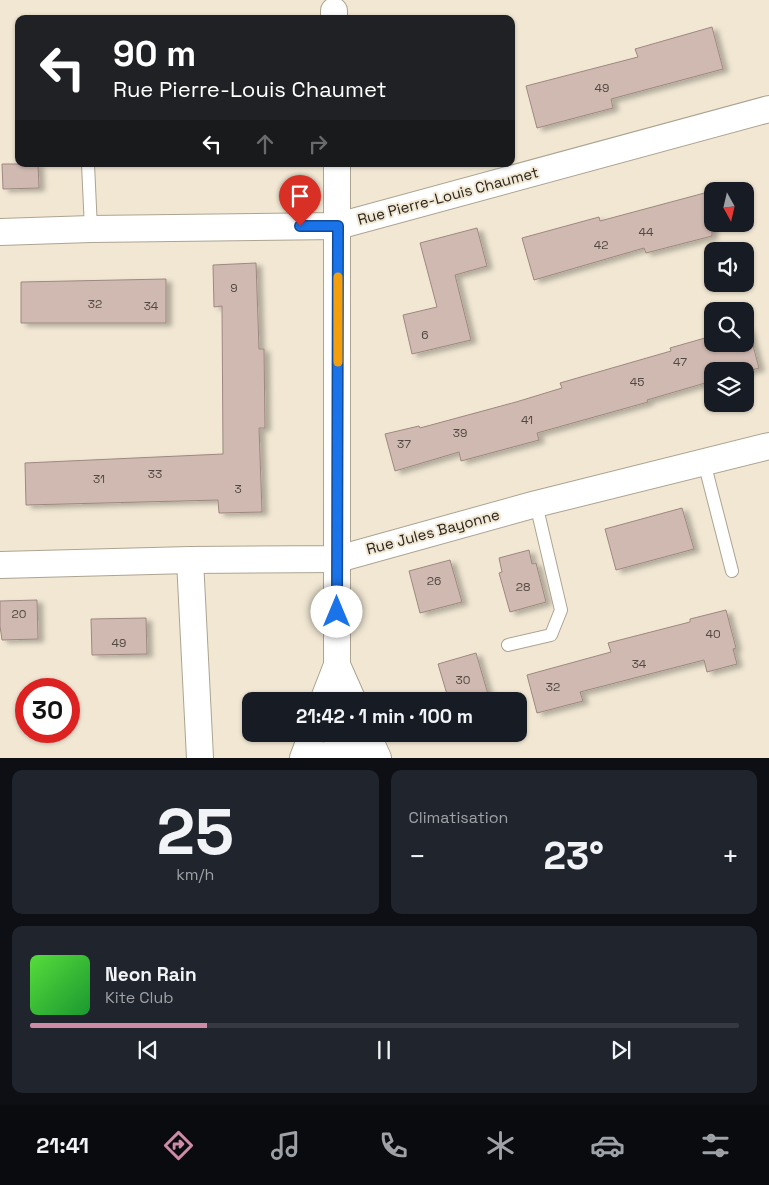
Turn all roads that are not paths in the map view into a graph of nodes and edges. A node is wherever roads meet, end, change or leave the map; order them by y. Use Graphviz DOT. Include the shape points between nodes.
graph roads {
  1 [pos="769,109"];
  2 [pos="88,167"];
  3 [pos="337,167"];
  4 [pos="338,226"];
  5 [pos="91,228"];
  6 [pos="0,232"];
  7 [pos="769,446"];
  8 [pos="704,462"];
  9 [pos="536,504"];
  10 [pos="338,559"];
  11 [pos="190,560"];
  12 [pos="0,565"];
  13 [pos="732,572"];
  14 [pos="508,645"];
  15 [pos="336,665"];
  16 [pos="326,692"];
  17 [pos="349,692"];
  18 [pos="309,742"];
  19 [pos="370,742"];
  20 [pos="200,758"];
  21 [pos="303,758"];
  22 [pos="319,758"];
  23 [pos="376,758"];
  1 -- 4 [label="street, Rue Pierre-Louis Chaumet"];
  2 -- 5 [label="lane"];
  3 -- 4 [label="street"];
  4 -- 5 [label="street, Rue Pierre-Louis Chaumet"];
  4 -- 10 [label="street"];
  5 -- 6 [label="street, Rue Pierre-Louis Chaumet"];
  7 -- 8 [label="street, Rue Jules Bayonne"];
  8 -- 9 [label="street, Rue Jules Bayonne"];
  8 -- 13 [label="lane"];
  9 -- 10 [label="street, Rue Jules Bayonne"];
  9 -- 14 [label="lane" via="561,610 552,635"];
  10 -- 11 [label="street, Rue Jules Bayonne"];
  10 -- 15 [label="street"];
  11 -- 12 [label="street, Rue Jules Bayonne"];
  11 -- 20 [label="street"];
  15 -- 16 [label="street"];
  15 -- 17 [label="street"];
  18 -- 21 [label="street"];
  19 -- 23 [label="street"];
  22 -- 23 [label="main road" via="352,753"];
}
